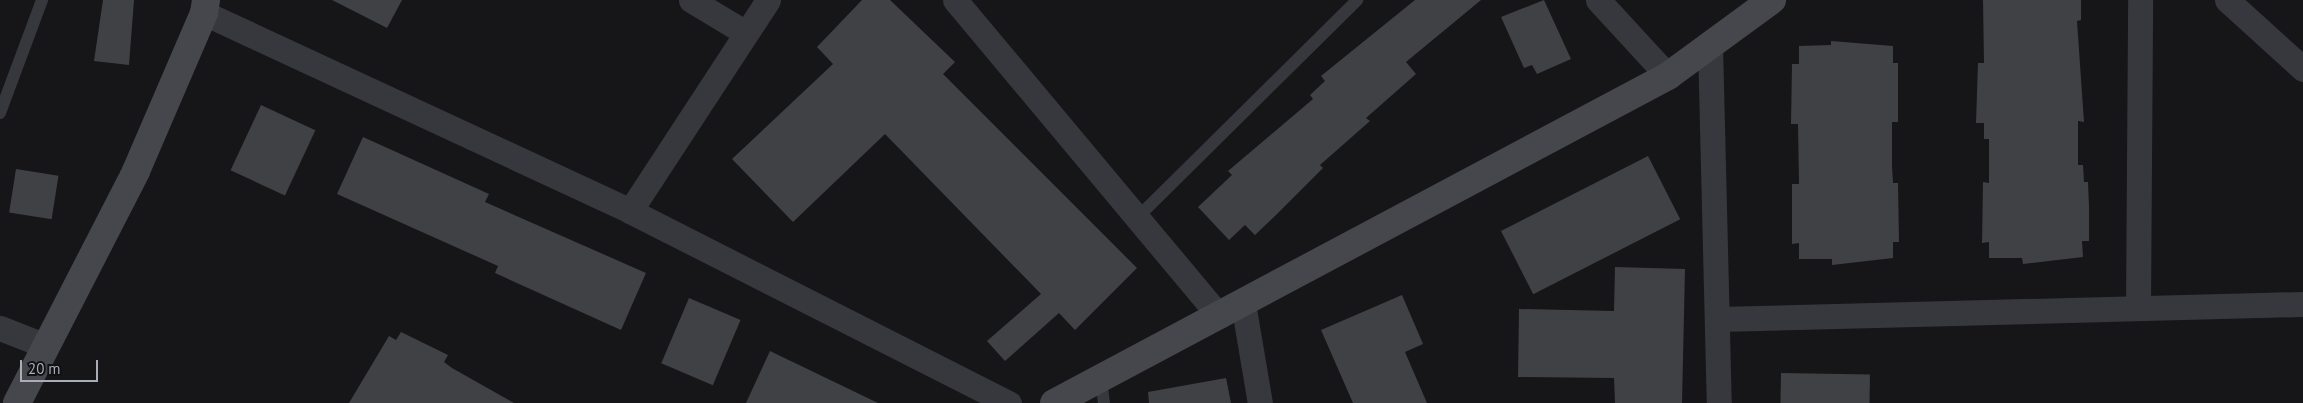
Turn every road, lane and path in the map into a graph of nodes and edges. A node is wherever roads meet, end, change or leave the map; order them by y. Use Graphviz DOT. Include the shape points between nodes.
graph roads {
  1 [pos="42,0"];
  2 [pos="691,0"];
  3 [pos="768,0"];
  4 [pos="955,0"];
  5 [pos="1358,0"];
  6 [pos="1598,0"];
  7 [pos="1772,0"];
  8 [pos="2140,0"];
  9 [pos="2227,0"];
  10 [pos="205,7"];
  11 [pos="744,32"];
  12 [pos="1710,44"];
  13 [pos="2303,69"];
  14 [pos="1668,76"];
  15 [pos="0,114"];
  16 [pos="630,211"];
  17 [pos="1137,218"];
  18 [pos="1243,303"];
  19 [pos="2303,304"];
  20 [pos="2138,308"];
  21 [pos="1219,316"];
  22 [pos="1717,319"];
  23 [pos="0,328"];
  24 [pos="46,346"];
  25 [pos="1103,391"];
  26 [pos="17,403"];
  27 [pos="1009,403"];
  28 [pos="1054,403"];
  29 [pos="1260,403"];
  30 [pos="1720,403"];
  1 -- 15 [label="lane"];
  2 -- 11 [label="street"];
  3 -- 11 [label="street"];
  4 -- 17 [label="street"];
  5 -- 17 [label="lane"];
  6 -- 14 [label="street"];
  7 -- 12 [label="street"];
  8 -- 20 [label="street"];
  9 -- 13 [label="street"];
  10 -- 16 [label="street"];
  10 -- 24 [label="street" via="136,171"];
  11 -- 16 [label="street"];
  12 -- 14 [label="street"];
  12 -- 22 [label="street"];
  14 -- 18 [label="street"];
  16 -- 27 [label="street"];
  17 -- 21 [label="street"];
  18 -- 21 [label="street"];
  18 -- 29 [label="street"];
  19 -- 20 [label="street"];
  20 -- 22 [label="street"];
  21 -- 25 [label="street"];
  22 -- 30 [label="street"];
  23 -- 24 [label="street"];
  24 -- 26 [label="street"];
  25 -- 28 [label="street"];
}
